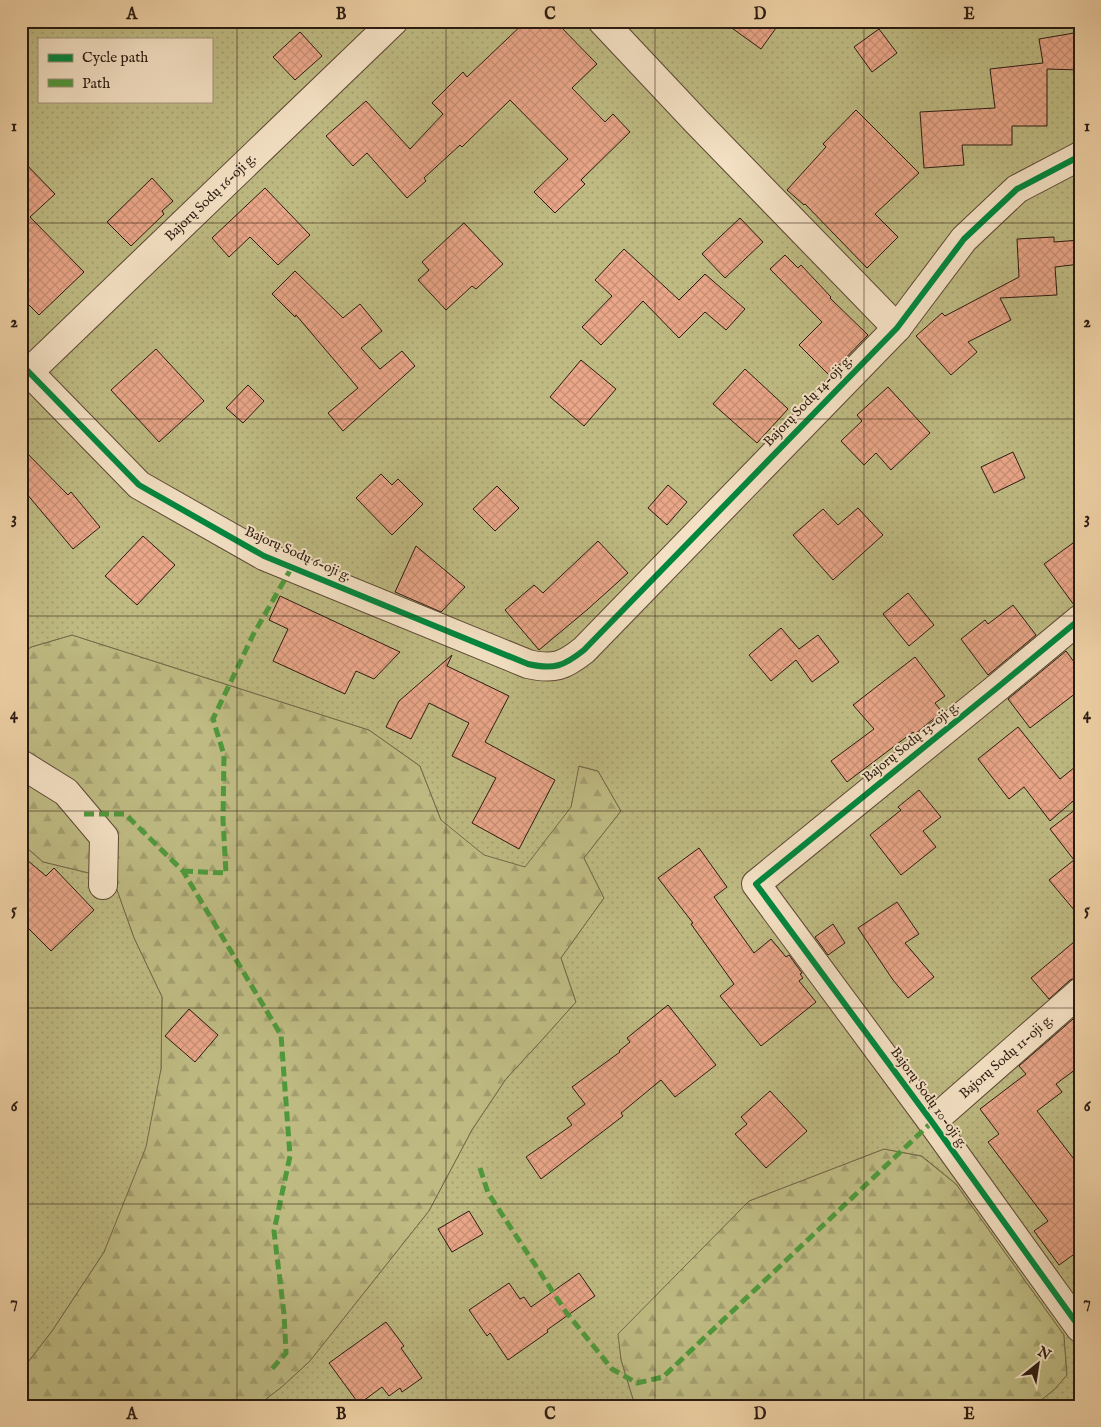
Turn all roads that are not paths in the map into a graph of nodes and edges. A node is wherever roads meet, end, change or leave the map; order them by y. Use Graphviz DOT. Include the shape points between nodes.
graph roads {
  1 [pos="394,21"];
  2 [pos="602,21"];
  3 [pos="1080,156"];
  4 [pos="897,328"];
  5 [pos="25,368"];
  6 [pos="1080,618"];
  7 [pos="555,667"];
  8 [pos="21,764"];
  9 [pos="756,884"];
  10 [pos="103,885"];
  11 [pos="1080,992"];
  12 [pos="932,1122"];
  13 [pos="1080,1328"];
  1 -- 5 [label="street, Bajorų Sodų 16-oji g."];
  2 -- 4 [label="street"];
  3 -- 4 [label="street, Bajorų Sodų 14-oji g." via="1017,189 964,239"];
  4 -- 7 [label="street, Bajorų Sodų 14-oji g." via="584,650 569,662"];
  5 -- 7 [label="street, Bajorų Sodų 6-oji g." via="139,485 264,556 528,664"];
  6 -- 9 [label="street, Bajorų Sodų 13-oji g."];
  8 -- 10 [label="street" via="66,792 104,838"];
  9 -- 12 [label="street, Bajorų Sodų 10-oji g."];
  11 -- 12 [label="street, Bajorų Sodų 11-oji g."];
  12 -- 13 [label="street, Bajorų Sodų 10-oji g."];
}
